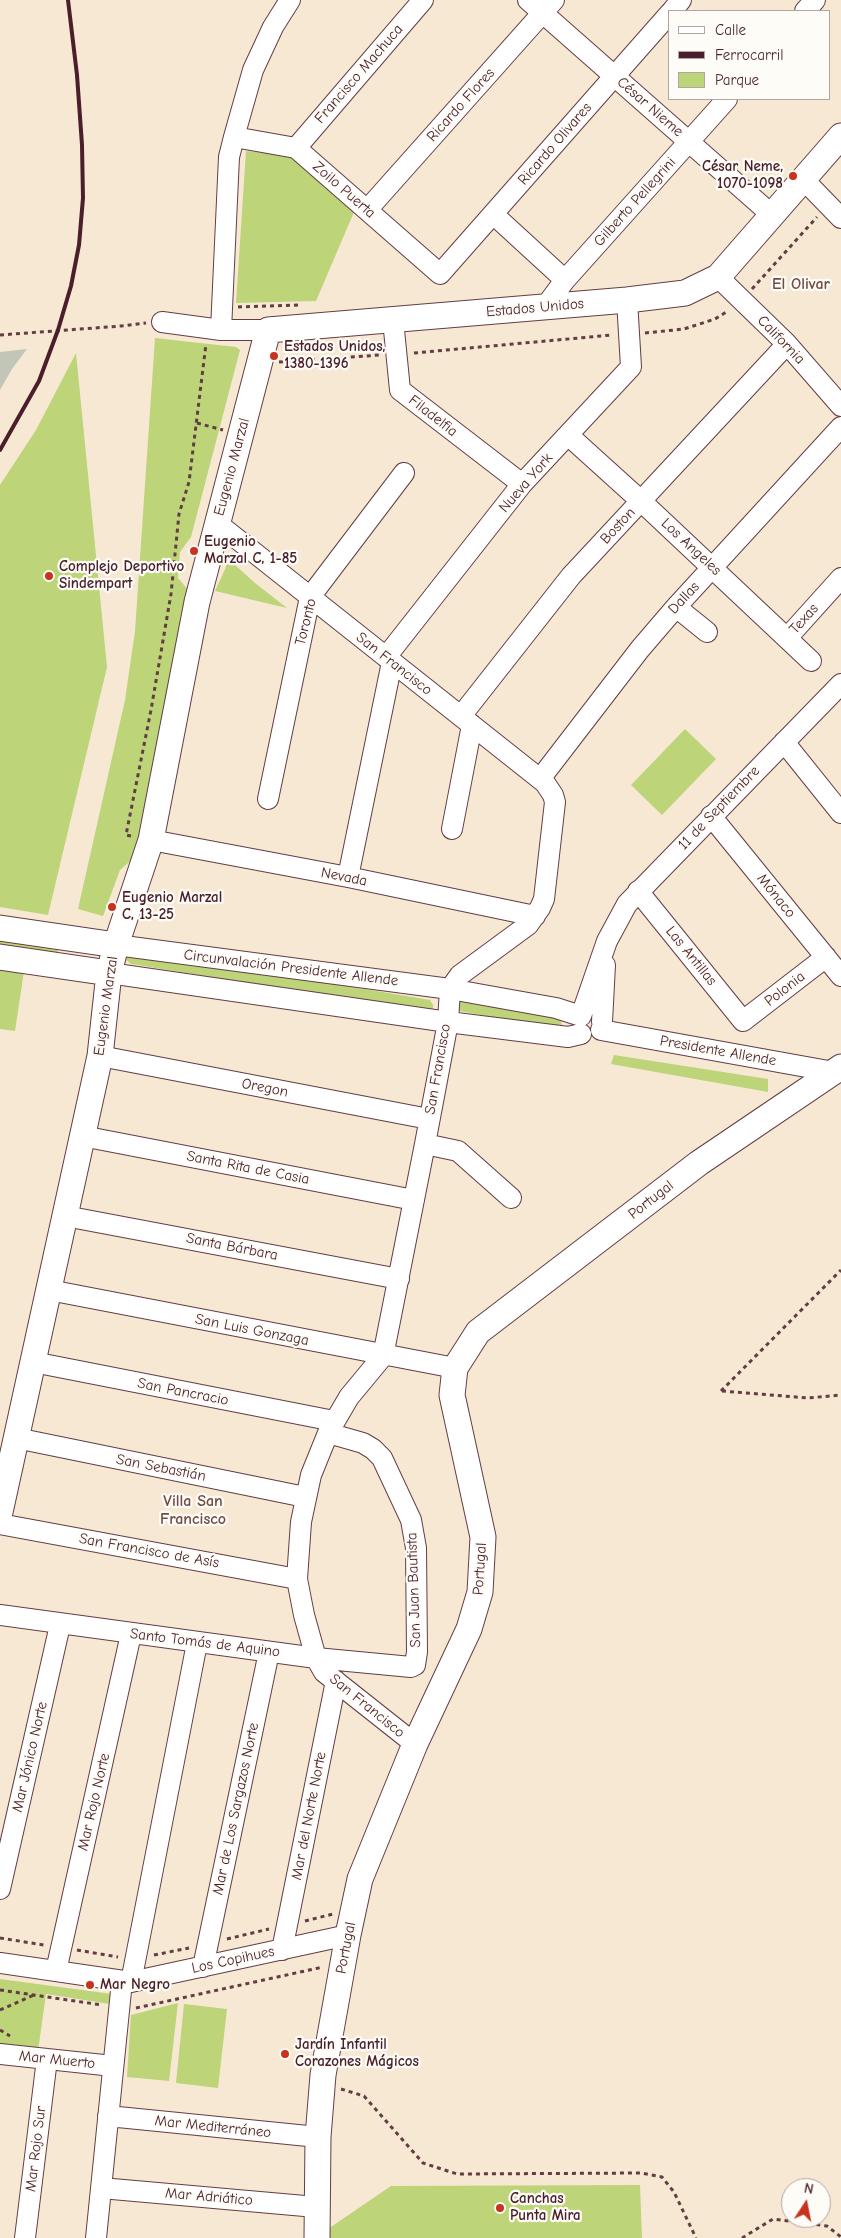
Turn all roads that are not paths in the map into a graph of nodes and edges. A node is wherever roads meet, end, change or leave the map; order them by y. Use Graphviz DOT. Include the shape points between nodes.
graph roads {
  1 [pos="290,0"];
  2 [pos="423,0"];
  3 [pos="682,0"];
  4 [pos="815,0"];
  5 [pos="542,4"];
  6 [pos="673,10"];
  7 [pos="806,10"];
  8 [pos="668,15"];
  9 [pos="614,76"];
  10 [pos="726,100"];
  11 [pos="841,136"];
  12 [pos="234,137"];
  13 [pos="689,142"];
  14 [pos="296,148"];
  15 [pos="803,179"];
  16 [pos="367,210"];
  17 [pos="493,214"];
  18 [pos="772,215"];
  19 [pos="841,218"];
  20 [pos="440,274"];
  21 [pos="718,277"];
  22 [pos="565,280"];
  23 [pos="627,300"];
  24 [pos="545,307"];
  25 [pos="393,320"];
  26 [pos="162,322"];
  27 [pos="214,329"];
  28 [pos="268,330"];
  29 [pos="786,344"];
  30 [pos="841,406"];
  31 [pos="841,427"];
  32 [pos="568,435"];
  33 [pos="404,473"];
  34 [pos="522,484"];
  35 [pos="641,501"];
  36 [pos="217,523"];
  37 [pos="713,568"];
  38 [pos="841,578"];
  39 [pos="310,597"];
  40 [pos="676,606"];
  41 [pos="707,632"];
  42 [pos="787,638"];
  43 [pos="389,660"];
  44 [pos="811,661"];
  45 [pos="841,684"];
  46 [pos="466,721"];
  47 [pos="784,742"];
  48 [pos="540,779"];
  49 [pos="268,799"];
  50 [pos="841,813"];
  51 [pos="711,816"];
  52 [pos="452,829"];
  53 [pos="151,840"];
  54 [pos="348,877"];
  55 [pos="638,892"];
  56 [pos="535,916"];
  57 [pos="0,928"];
  58 [pos="607,941"];
  59 [pos="116,945"];
  60 [pos="0,957"];
  61 [pos="826,957"];
  62 [pos="109,973"];
  63 [pos="841,976"];
  64 [pos="450,989"];
  65 [pos="744,1021"];
  66 [pos="448,1022"];
  67 [pos="581,1025"];
  68 [pos="602,1026"];
  69 [pos="100,1056"];
  70 [pos="837,1070"];
  71 [pos="429,1119"];
  72 [pos="82,1136"];
  73 [pos="425,1144"];
  74 [pos="511,1198"];
  75 [pos="414,1200"];
  76 [pos="65,1216"];
  77 [pos="399,1278"];
  78 [pos="49,1290"];
  79 [pos="384,1356"];
  80 [pos="33,1362"];
  81 [pos="455,1368"];
  82 [pos="331,1427"];
  83 [pos="16,1438"];
  84 [pos="305,1497"];
  85 [pos="0,1512"];
  86 [pos="0,1524"];
  87 [pos="297,1579"];
  88 [pos="0,1615"];
  89 [pos="60,1624"];
  90 [pos="131,1634"];
  91 [pos="196,1643"];
  92 [pos="269,1652"];
  93 [pos="316,1658"];
  94 [pos="411,1667"];
  95 [pos="336,1682"];
  96 [pos="415,1744"];
  97 [pos="0,1889"];
  98 [pos="348,1935"];
  99 [pos="282,1950"];
  100 [pos="0,1963"];
  101 [pos="203,1967"];
  102 [pos="56,1971"];
  103 [pos="127,1982"];
  104 [pos="0,2054"];
  105 [pos="47,2059"];
  106 [pos="113,2066"];
  107 [pos="108,2116"];
  108 [pos="318,2137"];
  109 [pos="101,2188"];
  110 [pos="316,2207"];
  111 [pos="25,2238"];
  112 [pos="96,2238"];
  113 [pos="317,2238"];
  1 -- 12 [label="street" via="252,70"];
  2 -- 14 [label="street, Francisco Machuca"];
  3 -- 6 [label="street, Ricardo Olivares"];
  4 -- 7 [label="street"];
  5 -- 9 [label="street, César Nieme"];
  5 -- 16 [label="street, Ricardo Flores"];
  8 -- 9 [label="street, Ricardo Olivares"];
  9 -- 13 [label="street, César Nieme"];
  9 -- 17 [label="street, Ricardo Olivares"];
  10 -- 13 [label="street, Gilberto Pellegrini"];
  11 -- 15 [label="main road, Estados Unidos"];
  12 -- 14 [label="street"];
  12 -- 27 [label="street" via="229,157"];
  13 -- 18 [label="street, César Nieme"];
  13 -- 22 [label="street, Gilberto Pellegrini"];
  14 -- 16 [label="street, Zoilo Puerta"];
  15 -- 18 [label="main road, Estados Unidos"];
  15 -- 19 [label="street"];
  16 -- 20 [label="street, Zoilo Puerta"];
  17 -- 20 [label="street, Ricardo Olivares"];
  17 -- 22 [label="street"];
  18 -- 21 [label="main road, Estados Unidos"];
  21 -- 23 [label="main road, Estados Unidos" via="685,293"];
  21 -- 29 [label="street, California"];
  22 -- 24 [label="street, Gilberto Pellegrini"];
  23 -- 24 [label="main road, Estados Unidos"];
  23 -- 32 [label="street, Nueva York" via="631,367"];
  24 -- 25 [label="main road, Estados Unidos"];
  25 -- 28 [label="main road, Estados Unidos"];
  25 -- 34 [label="street, Filadelfia" via="400,390"];
  26 -- 27 [label="street, Estados Unidos"];
  27 -- 28 [label="street, Estados Unidos"];
  28 -- 36 [label="main road, Eugenio Marzal"];
  29 -- 30 [label="street, California"];
  29 -- 35 [label="street, Boston"];
  31 -- 37 [label="street, Dallas"];
  32 -- 34 [label="street, Nueva York"];
  32 -- 35 [label="street, Los Angeles"];
  33 -- 39 [label="street, Toronto"];
  34 -- 43 [label="street, Nueva York"];
  35 -- 37 [label="street, Los Angeles"];
  35 -- 46 [label="street, Boston" via="571,576"];
  36 -- 39 [label="street, San Francisco"];
  36 -- 53 [label="main road, Eugenio Marzal" via="197,602"];
  37 -- 40 [label="street, Dallas"];
  37 -- 42 [label="street, Los Angeles"];
  38 -- 42 [label="street, Texas"];
  39 -- 43 [label="street, San Francisco"];
  39 -- 49 [label="street, Toronto"];
  40 -- 41 [label="street"];
  40 -- 48 [label="street, Dallas"];
  42 -- 44 [label="street, Los Angeles"];
  43 -- 46 [label="street, San Francisco"];
  43 -- 54 [label="street, Nueva York"];
  45 -- 47 [label="street, 11 de Septiembre"];
  46 -- 48 [label="street, San Francisco"];
  46 -- 52 [label="street, Boston"];
  47 -- 50 [label="street"];
  47 -- 51 [label="street, 11 de Septiembre"];
  48 -- 56 [label="street, San Francisco" via="550,788 555,802 544,899"];
  51 -- 55 [label="street, 11 de Septiembre"];
  51 -- 61 [label="street, Mónaco"];
  53 -- 54 [label="street, Nevada"];
  53 -- 59 [label="main road, Eugenio Marzal"];
  54 -- 56 [label="street, Nevada"];
  55 -- 58 [label="street, 11 de Septiembre" via="617,919"];
  55 -- 65 [label="street, Las Antillas"];
  56 -- 64 [label="street, San Francisco" via="520,932 460,975"];
  57 -- 59 [label="main road, Circunvalación Presidente Allende"];
  58 -- 67 [label="street, 11 de Septiembre"];
  58 -- 68 [label="street, 11 de Septiembre"];
  59 -- 62 [label="main road, Eugenio Marzal"];
  59 -- 64 [label="street, Circunvalación Presidente Allende"];
  60 -- 62 [label="main road, Circunvalación Presidente Allende"];
  61 -- 63 [label="street, Mónaco"];
  61 -- 65 [label="street, Polonia"];
  62 -- 66 [label="street, Circunvalación Presidente Allende"];
  62 -- 69 [label="main road, Eugenio Marzal"];
  64 -- 66 [label="street, San Francisco"];
  64 -- 67 [label="street, Circunvalación Presidente Allende" via="556,1008"];
  66 -- 67 [label="street, Circunvalación Presidente Allende" via="568,1037"];
  66 -- 71 [label="street, San Francisco"];
  67 -- 68 [label="street, Circunvalación Presidente Allende" via="592,1038"];
  68 -- 70 [label="street, Presidente Allende"];
  69 -- 71 [label="street, Oregon"];
  69 -- 72 [label="main road, Eugenio Marzal"];
  70 -- 81 [label="main road, Portugal" via="699,1164 478,1332"];
  71 -- 73 [label="street, San Francisco"];
  72 -- 75 [label="street, Santa Rita de Casia"];
  72 -- 76 [label="main road, Eugenio Marzal"];
  73 -- 74 [label="street" via="458,1151"];
  73 -- 75 [label="street, San Francisco"];
  75 -- 77 [label="street, San Francisco"];
  76 -- 77 [label="street, Santa Bárbara"];
  76 -- 78 [label="main road, Eugenio Marzal"];
  77 -- 79 [label="street, San Francisco"];
  78 -- 79 [label="street, San Luis Gonzaga"];
  78 -- 80 [label="main road, Eugenio Marzal"];
  79 -- 81 [label="street, San Luis Gonzaga"];
  79 -- 82 [label="street, San Francisco" via="354,1390"];
  80 -- 82 [label="street, San Pancracio"];
  80 -- 83 [label="main road, Eugenio Marzal"];
  81 -- 96 [label="main road, Portugal" via="452,1395 480,1522 483,1572 469,1629"];
  82 -- 84 [label="street, San Francisco"];
  82 -- 94 [label="street, San Juan Bautista" via="373,1449 382,1458 411,1520 416,1548 417,1652 415,1665"];
  83 -- 84 [label="street, San Sebastián"];
  83 -- 85 [label="main road, Eugenio Marzal"];
  84 -- 87 [label="street, San Francisco"];
  86 -- 87 [label="street, San Francisco de Asís"];
  87 -- 93 [label="street, San Francisco"];
  88 -- 89 [label="street, Santo Tomás de Aquino"];
  89 -- 90 [label="street, Santo Tomás de Aquino"];
  89 -- 97 [label="street, Mar Jónico Norte"];
  90 -- 91 [label="street, Santo Tomás de Aquino"];
  90 -- 102 [label="street, Mar Rojo Norte"];
  91 -- 92 [label="street, Santo Tomás de Aquino"];
  91 -- 103 [label="street" via="136,1959"];
  92 -- 93 [label="street, Santo Tomás de Aquino"];
  92 -- 101 [label="street, Mar de Los Sargazos Norte"];
  93 -- 94 [label="street, Santo Tomás de Aquino"];
  93 -- 95 [label="street, San Francisco" via="324,1672"];
  95 -- 96 [label="street, San Francisco"];
  95 -- 99 [label="street, Mar del Norte Norte"];
  96 -- 98 [label="main road, Portugal" via="360,1879"];
  98 -- 99 [label="street, Los Copihues"];
  98 -- 108 [label="main road, Portugal" via="322,2083"];
  99 -- 101 [label="street, Los Copihues"];
  100 -- 102 [label="street, Los Copihues"];
  101 -- 103 [label="street, Los Copihues"];
  102 -- 103 [label="street, Los Copihues"];
  103 -- 106 [label="street"];
  104 -- 105 [label="street, Mar Muerto"];
  105 -- 106 [label="street, Mar Muerto"];
  105 -- 111 [label="street, Mar Rojo Sur"];
  106 -- 107 [label="street"];
  107 -- 108 [label="street, Mar Mediterráneo"];
  107 -- 109 [label="street"];
  108 -- 110 [label="main road, Portugal"];
  109 -- 110 [label="street, Mar Adriático"];
  109 -- 112 [label="street"];
  110 -- 113 [label="main road, Portugal"];
}
